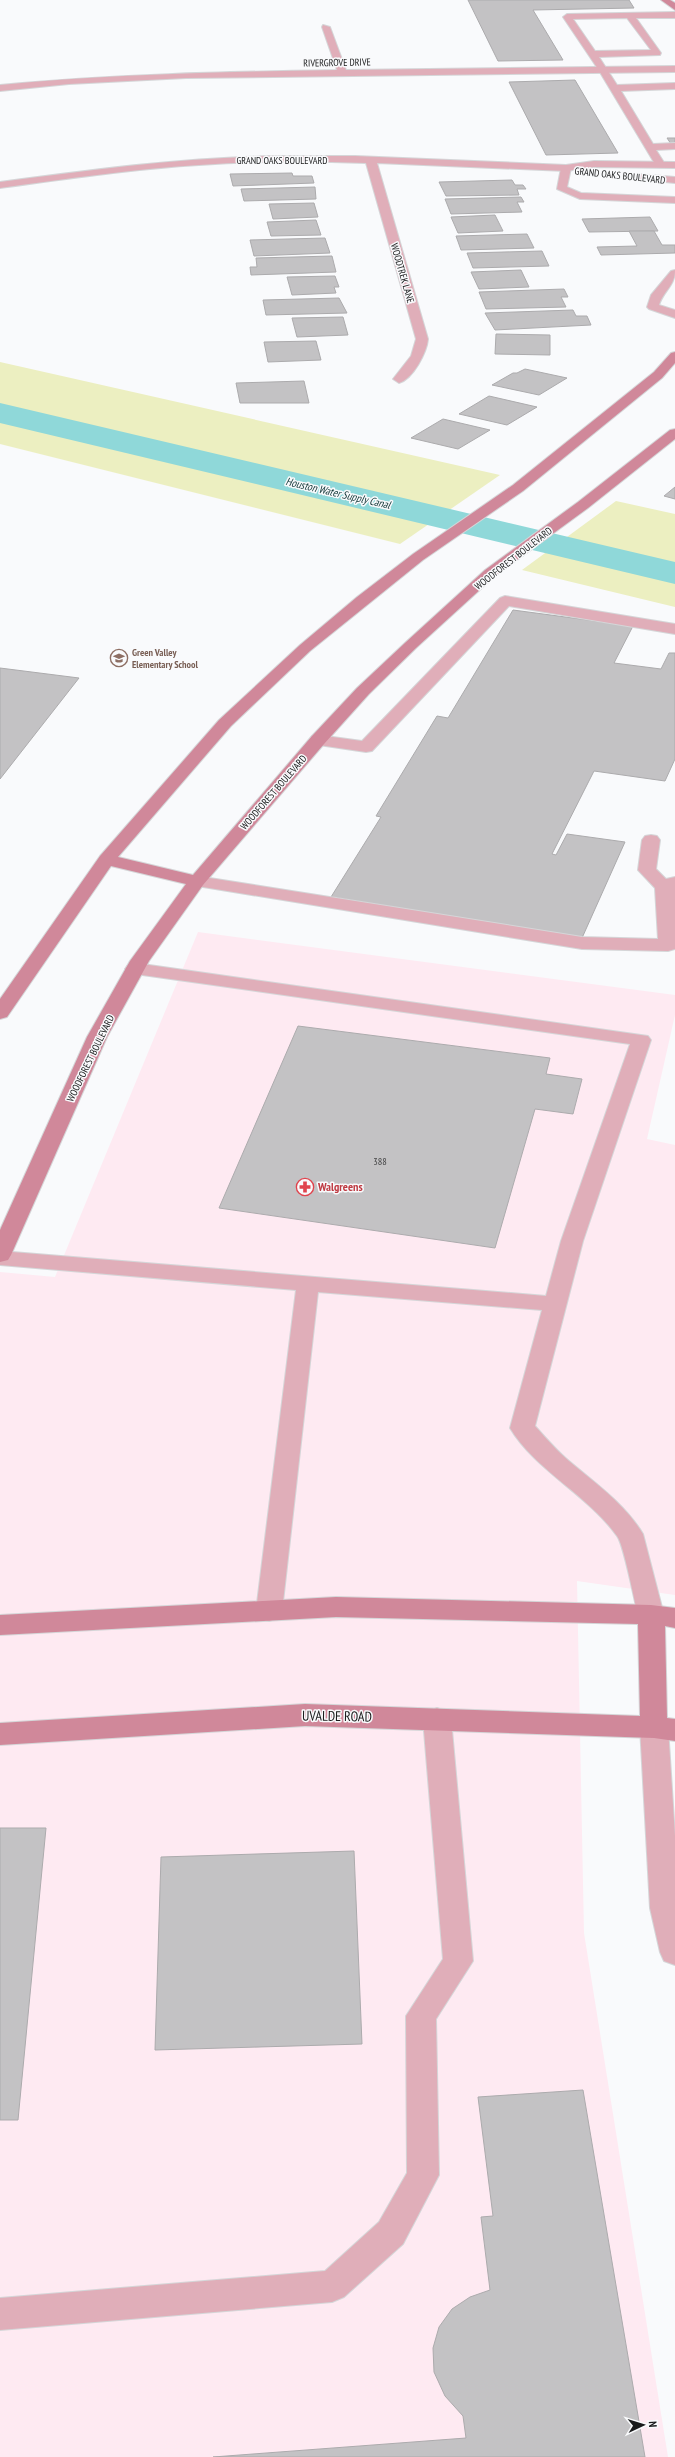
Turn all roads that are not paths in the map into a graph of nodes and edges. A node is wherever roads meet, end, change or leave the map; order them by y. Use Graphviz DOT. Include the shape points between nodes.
graph roads {
  1 [pos="665,0"];
  2 [pos="675,7"];
  3 [pos="675,15"];
  4 [pos="630,16"];
  5 [pos="326,27"];
  6 [pos="593,54"];
  7 [pos="675,69"];
  8 [pos="603,70"];
  9 [pos="342,73"];
  10 [pos="675,86"];
  11 [pos="0,88"];
  12 [pos="614,88"];
  13 [pos="675,146"];
  14 [pos="651,147"];
  15 [pos="371,161"];
  16 [pos="660,164"];
  17 [pos="675,165"];
  18 [pos="566,168"];
  19 [pos="611,175"];
  20 [pos="627,176"];
  21 [pos="675,180"];
  22 [pos="0,185"];
  23 [pos="675,200"];
  24 [pos="675,273"];
  25 [pos="675,314"];
  26 [pos="675,356"];
  27 [pos="399,380"];
  28 [pos="675,433"];
  29 [pos="675,629"];
  30 [pos="318,740"];
  31 [pos="651,840"];
  32 [pos="106,860"];
  33 [pos="197,881"];
  34 [pos="669,885"];
  35 [pos="135,969"];
  36 [pos="0,1013"];
  37 [pos="0,1255"];
  38 [pos="0,1258"];
  39 [pos="308,1284"];
  40 [pos="555,1304"];
  41 [pos="269,1611"];
  42 [pos="663,1617"];
  43 [pos="0,1625"];
  44 [pos="437,1719"];
  45 [pos="664,1728"];
  46 [pos="0,1734"];
  47 [pos="675,1952"];
  48 [pos="0,2314"];
  1 -- 2 [label="main road"];
  3 -- 4 [label="street"];
  4 -- 6 [label="street" via="567,17"];
  4 -- 6 [label="street" via="657,53"];
  5 -- 9 [label="street"];
  6 -- 8 [label="street"];
  7 -- 8 [label="street, RIVERGROVE DRIVE"];
  8 -- 9 [label="street, RIVERGROVE DRIVE"];
  8 -- 12 [label="street"];
  9 -- 11 [label="street, RIVERGROVE DRIVE" via="123,78"];
  10 -- 12 [label="street"];
  12 -- 14 [label="street"];
  13 -- 14 [label="street"];
  14 -- 16 [label="street"];
  15 -- 18 [label="street, GRAND OAKS BOULEVARD"];
  15 -- 22 [label="street, GRAND OAKS BOULEVARD" via="278,159 181,162"];
  15 -- 27 [label="street, WOODTREK LANE" via="422,340 422,349"];
  16 -- 17 [label="street, GRAND OAKS BOULEVARD"];
  16 -- 18 [label="street, GRAND OAKS BOULEVARD" via="594,164"];
  18 -- 19 [label="street, GRAND OAKS BOULEVARD"];
  18 -- 23 [label="street" via="562,189 580,196"];
  20 -- 21 [label="street, GRAND OAKS BOULEVARD"];
  24 -- 25 [label="street" via="657,295 653,307"];
  26 -- 32 [label="main road" via="658,375 518,488 418,557 305,648 225,724"];
  28 -- 30 [label="main road, WOODFOREST BOULEVARD" via="490,573 363,691"];
  29 -- 30 [label="street" via="505,601 366,747"];
  30 -- 33 [label="main road, WOODFOREST BOULEVARD"];
  31 -- 34 [label="street" via="647,870"];
  32 -- 33 [label="main road"];
  32 -- 36 [label="main road"];
  33 -- 34 [label="street" via="582,944 668,945"];
  33 -- 35 [label="main road, WOODFOREST BOULEVARD"];
  35 -- 37 [label="main road, WOODFOREST BOULEVARD" via="97,1038"];
  35 -- 40 [label="street" via="641,1040 572,1241"];
  38 -- 39 [label="street"];
  39 -- 40 [label="street"];
  39 -- 41 [label="street"];
  40 -- 42 [label="street" via="522,1428 559,1466 600,1501 630,1534"];
  41 -- 42 [label="main road" via="336,1607"];
  41 -- 43 [label="main road"];
  42 -- 45 [label="main road"];
  44 -- 45 [label="main road, UVALDE ROAD"];
  44 -- 46 [label="main road, UVALDE ROAD" via="305,1715"];
  44 -- 48 [label="street" via="458,1961 421,2016 423,2175 391,2232 332,2286"];
  45 -- 47 [label="street" via="665,1908"];
}
